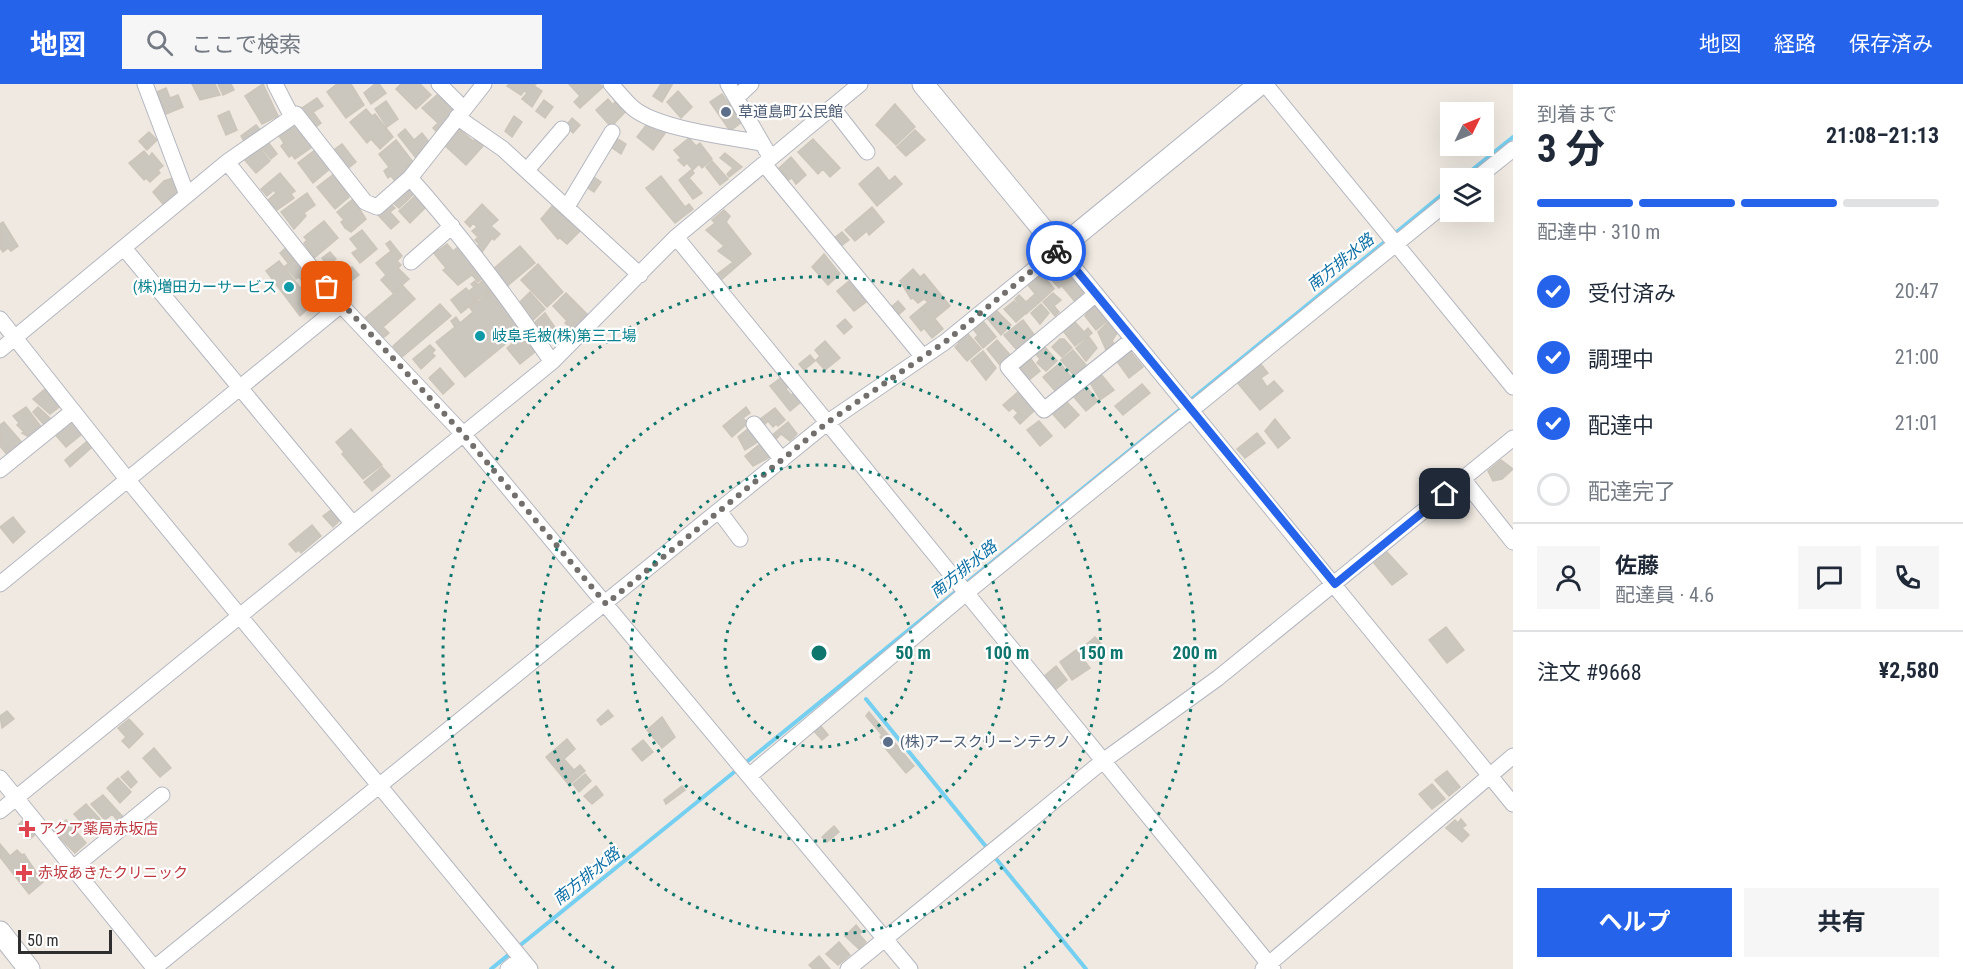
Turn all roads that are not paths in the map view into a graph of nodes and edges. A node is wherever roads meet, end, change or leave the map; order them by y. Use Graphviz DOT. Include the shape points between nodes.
graph roads {
  1 [pos="145,84"];
  2 [pos="275,84"];
  3 [pos="439,84"];
  4 [pos="484,84"];
  5 [pos="611,84"];
  6 [pos="728,84"];
  7 [pos="751,84"];
  8 [pos="860,84"];
  9 [pos="923,84"];
  10 [pos="1260,84"];
  11 [pos="1265,84"];
  12 [pos="736,98"];
  13 [pos="832,107"];
  14 [pos="460,113"];
  15 [pos="292,117"];
  16 [pos="562,129"];
  17 [pos="612,132"];
  18 [pos="762,143"];
  19 [pos="1513,149"];
  20 [pos="867,152"];
  21 [pos="768,161"];
  22 [pos="227,162"];
  23 [pos="1489,168"];
  24 [pos="527,170"];
  25 [pos="410,178"];
  26 [pos="187,195"];
  27 [pos="567,207"];
  28 [pos="1440,208"];
  29 [pos="452,226"];
  30 [pos="676,237"];
  31 [pos="1396,244"];
  32 [pos="124,248"];
  33 [pos="1059,249"];
  34 [pos="411,262"];
  35 [pos="640,275"];
  36 [pos="1096,294"];
  37 [pos="341,305"];
  38 [pos="0,319"];
  39 [pos="15,338"];
  40 [pos="1133,339"];
  41 [pos="0,350"];
  42 [pos="923,357"];
  43 [pos="552,362"];
  44 [pos="1513,387"];
  45 [pos="240,388"];
  46 [pos="1188,406"];
  47 [pos="73,411"];
  48 [pos="828,422"];
  49 [pos="754,424"];
  50 [pos="464,435"];
  51 [pos="1513,438"];
  52 [pos="782,460"];
  53 [pos="0,470"];
  54 [pos="127,479"];
  55 [pos="1463,479"];
  56 [pos="719,511"];
  57 [pos="353,524"];
  58 [pos="740,539"];
  59 [pos="1513,542"];
  60 [pos="0,584"];
  61 [pos="1335,584"];
  62 [pos="963,588"];
  63 [pos="606,604"];
  64 [pos="240,616"];
  65 [pos="1513,756"];
  66 [pos="1103,761"];
  67 [pos="748,775"];
  68 [pos="1489,775"];
  69 [pos="0,778"];
  70 [pos="378,785"];
  71 [pos="162,795"];
  72 [pos="16,798"];
  73 [pos="1513,804"];
  74 [pos="0,812"];
  75 [pos="73,868"];
  76 [pos="0,932"];
  77 [pos="886,939"];
  78 [pos="524,961"];
  79 [pos="1268,967"];
  80 [pos="29,969"];
  81 [pos="154,969"];
  82 [pos="508,969"];
  83 [pos="848,969"];
  84 [pos="910,969"];
  1 -- 26 [label="street"];
  2 -- 15 [label="street"];
  3 -- 14 [label="street"];
  4 -- 14 [label="street"];
  5 -- 18 [label="street" via="633,108 648,117"];
  6 -- 12 [label="street"];
  7 -- 12 [label="street"];
  8 -- 13 [label="street"];
  9 -- 33 [label="street"];
  10 -- 33 [label="street"];
  11 -- 31 [label="street"];
  12 -- 18 [label="street"];
  13 -- 20 [label="street"];
  13 -- 21 [label="street"];
  14 -- 24 [label="street"];
  14 -- 25 [label="street"];
  15 -- 22 [label="street"];
  15 -- 25 [label="street" via="296,114 365,202 377,207"];
  16 -- 24 [label="street"];
  17 -- 27 [label="street"];
  18 -- 21 [label="street"];
  19 -- 23 [label="street"];
  21 -- 30 [label="street"];
  21 -- 42 [label="street"];
  22 -- 26 [label="street"];
  22 -- 37 [label="street"];
  24 -- 27 [label="street"];
  25 -- 29 [label="street"];
  26 -- 32 [label="street"];
  27 -- 35 [label="street"];
  28 -- 31 [label="street"];
  29 -- 34 [label="street"];
  29 -- 43 [label="street"];
  30 -- 35 [label="street"];
  30 -- 48 [label="street"];
  31 -- 44 [label="street"];
  31 -- 46 [label="street"];
  32 -- 39 [label="street"];
  32 -- 45 [label="street"];
  33 -- 36 [label="street"];
  33 -- 42 [label="street"];
  35 -- 43 [label="street"];
  36 -- 40 [label="street"];
  36 -- 40 [label="street" via="1008,366 1044,410"];
  37 -- 45 [label="street"];
  37 -- 50 [label="street"];
  38 -- 39 [label="street"];
  39 -- 41 [label="street"];
  39 -- 47 [label="street"];
  40 -- 46 [label="street"];
  42 -- 48 [label="street"];
  43 -- 50 [label="street"];
  45 -- 54 [label="street"];
  45 -- 57 [label="street"];
  46 -- 61 [label="street"];
  46 -- 62 [label="street"];
  47 -- 53 [label="street"];
  47 -- 54 [label="street"];
  48 -- 52 [label="street"];
  48 -- 62 [label="street"];
  49 -- 52 [label="street"];
  50 -- 57 [label="street"];
  50 -- 63 [label="street"];
  51 -- 55 [label="street"];
  52 -- 56 [label="street"];
  54 -- 60 [label="street"];
  54 -- 64 [label="street"];
  55 -- 59 [label="street"];
  55 -- 61 [label="street"];
  56 -- 58 [label="street"];
  56 -- 63 [label="street"];
  57 -- 64 [label="street"];
  61 -- 66 [label="street" via="1218,678"];
  61 -- 68 [label="street"];
  62 -- 66 [label="street"];
  62 -- 67 [label="street"];
  63 -- 67 [label="street"];
  63 -- 70 [label="street"];
  64 -- 70 [label="street"];
  64 -- 72 [label="street"];
  65 -- 68 [label="street"];
  66 -- 77 [label="street"];
  66 -- 79 [label="street"];
  67 -- 77 [label="street"];
  68 -- 73 [label="street"];
  68 -- 79 [label="street"];
  69 -- 72 [label="street"];
  70 -- 78 [label="street"];
  70 -- 81 [label="street"];
  71 -- 75 [label="street"];
  72 -- 74 [label="street"];
  72 -- 75 [label="street"];
  75 -- 81 [label="street"];
  76 -- 80 [label="street"];
  77 -- 83 [label="street"];
  77 -- 84 [label="street"];
  78 -- 82 [label="street"];
}
